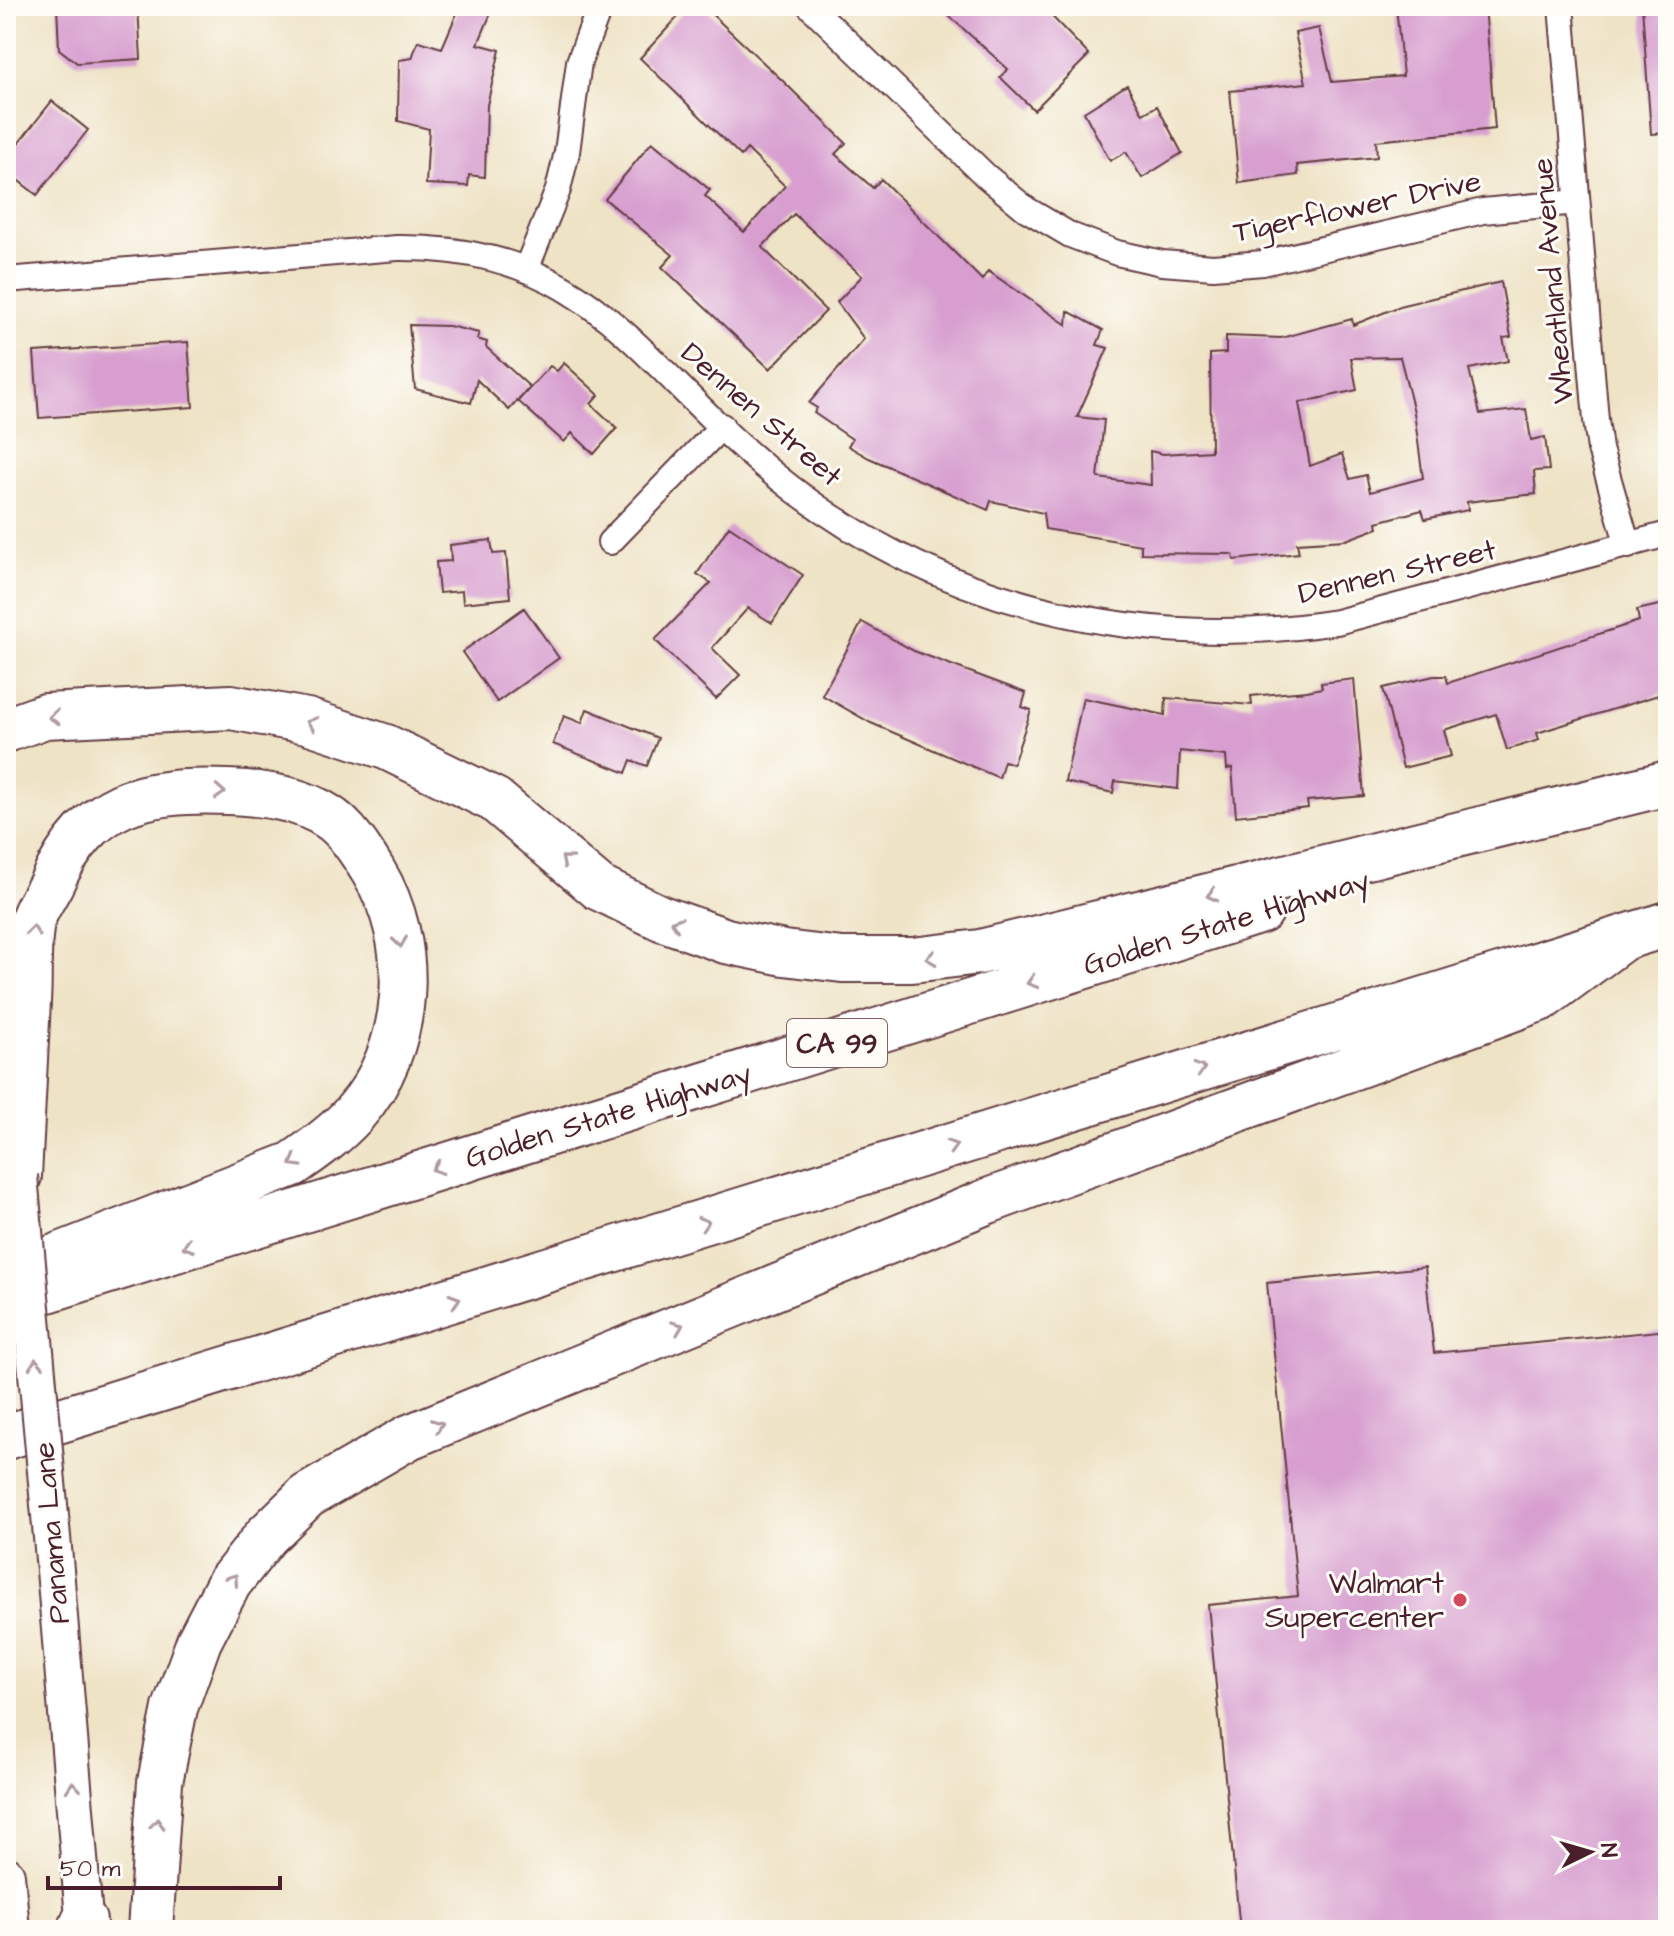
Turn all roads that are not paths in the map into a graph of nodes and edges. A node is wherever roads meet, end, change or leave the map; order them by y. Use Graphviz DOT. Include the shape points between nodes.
graph roads {
  1 [pos="600,6"];
  2 [pos="810,6"];
  3 [pos="1561,6"];
  4 [pos="1577,202"];
  5 [pos="527,267"];
  6 [pos="6,280"];
  7 [pos="722,426"];
  8 [pos="1668,534"];
  9 [pos="610,542"];
  10 [pos="1628,546"];
  11 [pos="6,730"];
  12 [pos="1668,783"];
  13 [pos="1668,924"];
  14 [pos="1623,938"];
  15 [pos="6,1040"];
  16 [pos="19,1176"];
  17 [pos="6,1276"];
  18 [pos="6,1303"];
  19 [pos="397,1318"];
  20 [pos="6,1437"];
  21 [pos="6,1466"];
  22 [pos="6,1875"];
  23 [pos="83,1927"];
  24 [pos="11,1930"];
  25 [pos="150,1930"];
  1 -- 5 [label="street" via="579,62 558,190"];
  2 -- 4 [label="street, Tigerflower Drive" via="1026,209 1070,235 1117,253 1213,267 1263,263 1483,211"];
  3 -- 4 [label="street, Wheatland Avenue"];
  4 -- 10 [label="street, Wheatland Avenue" via="1600,449"];
  5 -- 6 [label="street, Dennen Street" via="441,247 397,248"];
  5 -- 7 [label="street, Dennen Street" via="599,310"];
  7 -- 9 [label="street"];
  7 -- 10 [label="street, Dennen Street" via="770,471 890,552 1014,603 1156,631 1228,633 1337,622"];
  8 -- 10 [label="street, Dennen Street"];
  12 -- 11 [label="highway, one-way" via="980,952 912,960 842,960 726,941 661,918 599,888 495,800 386,747 307,721 231,707 45,716"];
  12 -- 18 [label="highway, Golden State Highway / CA 99, one-way"];
  13 -- 14 [label="highway"];
  19 -- 14 [label="highway, one-way"];
  25 -- 14 [label="highway, one-way" via="160,1782 175,1708 199,1641 229,1583 307,1496 409,1437 988,1201 1542,998"];
  15 -- 16 [label="main road, Panama Lane"];
  16 -- 17 [label="highway, one-way" via="33,921 78,838 102,816 163,791 256,793 328,816 361,851 384,889 398,928 403,968 401,1012 392,1048 356,1112 293,1164"];
  23 -- 16 [label="main road, Panama Lane, one-way, bridge"];
  19 -- 20 [label="highway"];
  19 -- 21 [label="highway"];
  22 -- 24 [label="main road"];
}
